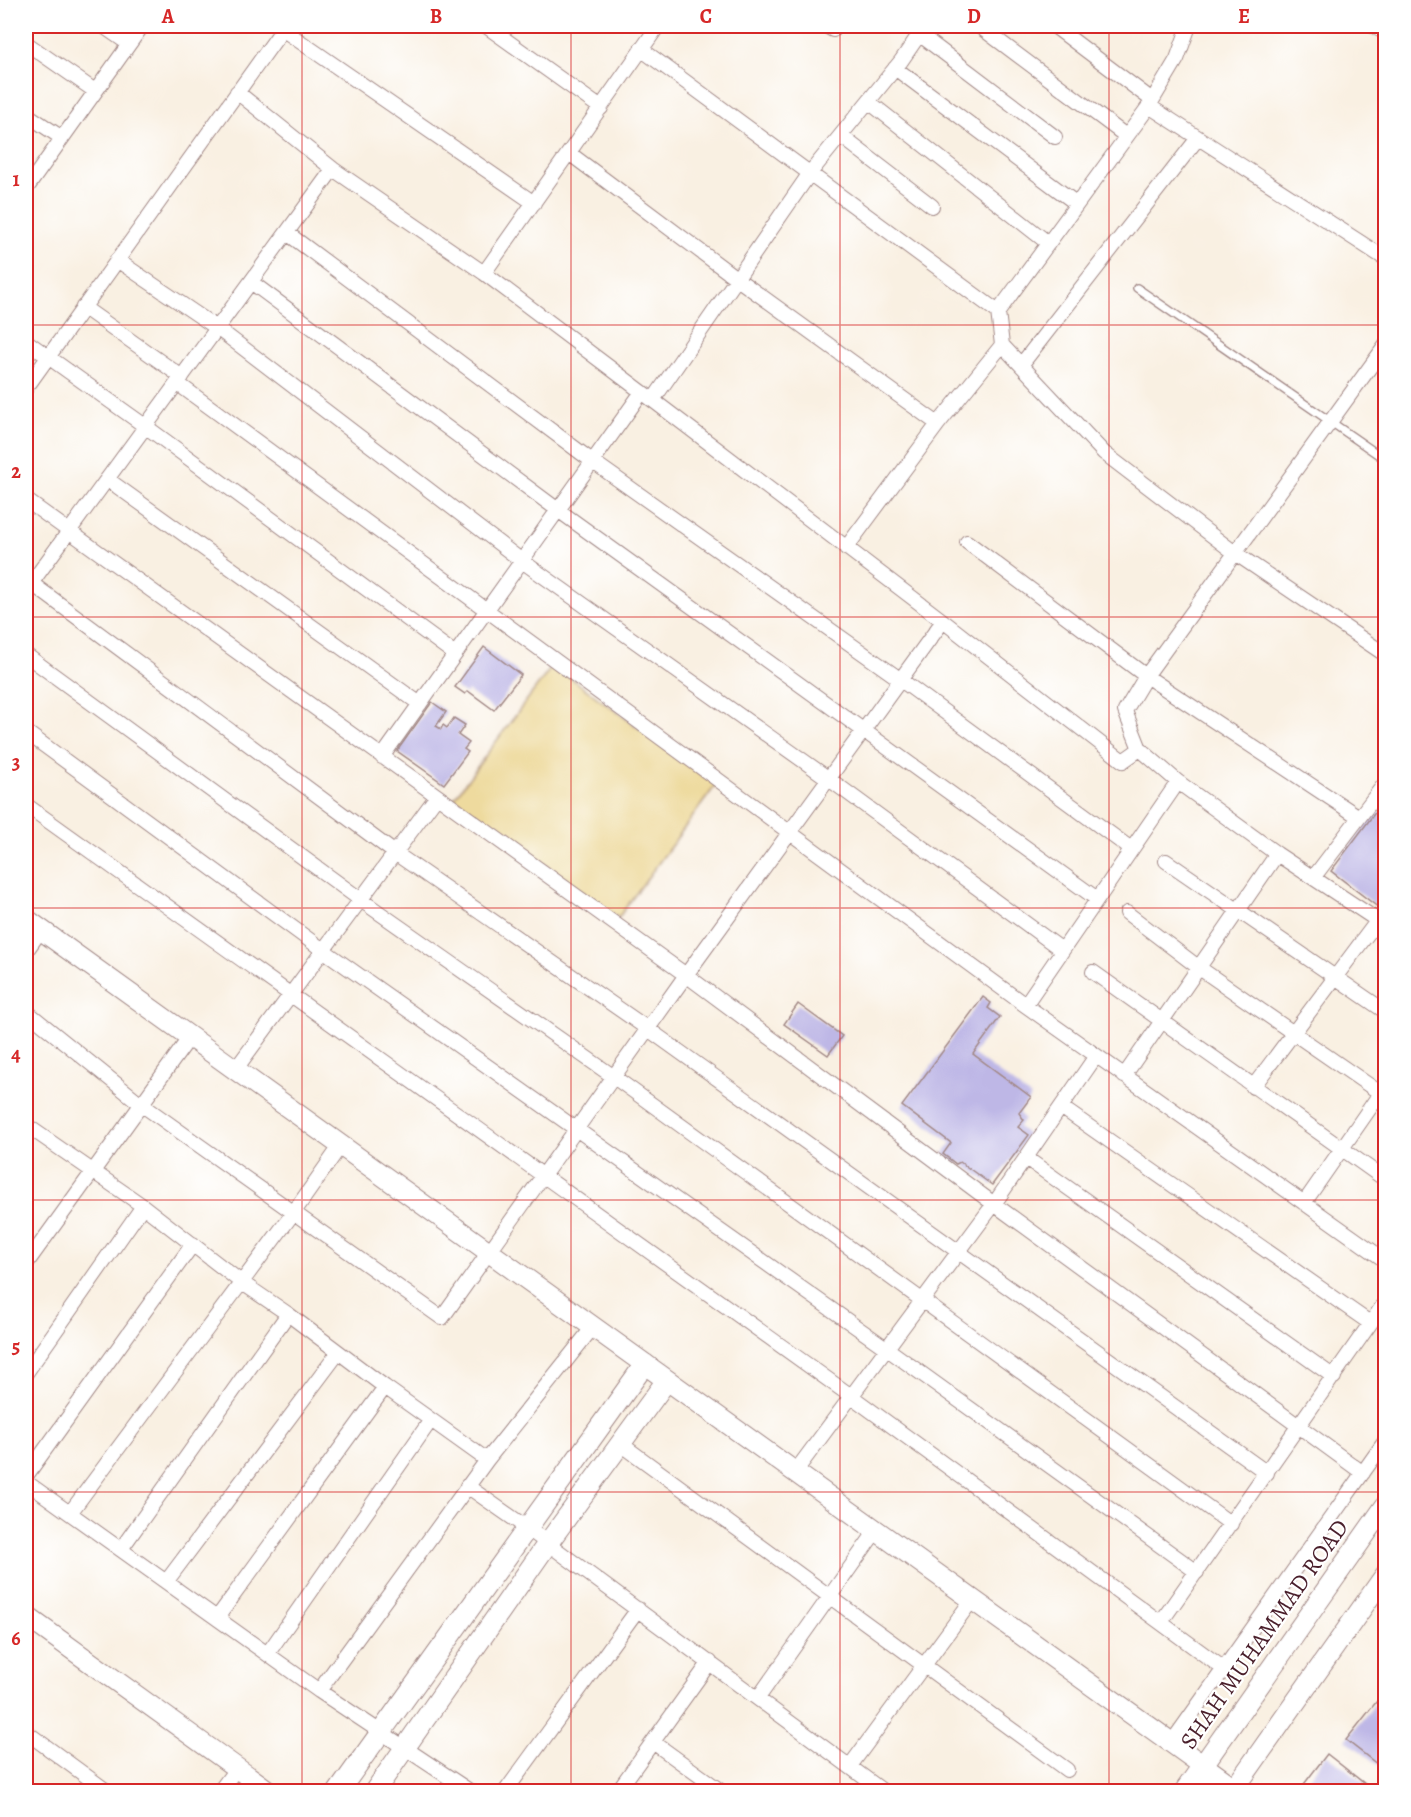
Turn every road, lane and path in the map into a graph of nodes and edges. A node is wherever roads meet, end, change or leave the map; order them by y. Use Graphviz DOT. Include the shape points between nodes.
graph roads {
  1 [pos="103,26"];
  2 [pos="142,26"];
  3 [pos="486,26"];
  4 [pos="658,26"];
  5 [pos="979,26"];
  6 [pos="1054,26"];
  7 [pos="1373,26"];
  8 [pos="284,27"];
  9 [pos="1183,28"];
  10 [pos="922,30"];
  11 [pos="1386,33"];
  12 [pos="26,43"];
  13 [pos="129,44"];
  14 [pos="641,49"];
  15 [pos="895,68"];
  16 [pos="95,92"];
  17 [pos="237,92"];
  18 [pos="869,102"];
  19 [pos="1150,103"];
  20 [pos="601,108"];
  21 [pos="26,114"];
  22 [pos="841,136"];
  23 [pos="1126,136"];
  24 [pos="1055,137"];
  25 [pos="62,138"];
  26 [pos="1198,138"];
  27 [pos="569,153"];
  28 [pos="333,169"];
  29 [pos="810,173"];
  30 [pos="26,189"];
  31 [pos="534,203"];
  32 [pos="1077,204"];
  33 [pos="932,206"];
  34 [pos="287,233"];
  35 [pos="1048,243"];
  36 [pos="1386,259"];
  37 [pos="117,261"];
  38 [pos="484,273"];
  39 [pos="736,278"];
  40 [pos="251,282"];
  41 [pos="1137,288"];
  42 [pos="83,307"];
  43 [pos="998,312"];
  44 [pos="217,328"];
  45 [pos="26,341"];
  46 [pos="1002,345"];
  47 [pos="1386,345"];
  48 [pos="48,357"];
  49 [pos="1021,365"];
  50 [pos="179,380"];
  51 [pos="26,388"];
  52 [pos="647,396"];
  53 [pos="1329,423"];
  54 [pos="938,424"];
  55 [pos="145,426"];
  56 [pos="1386,460"];
  57 [pos="592,461"];
  58 [pos="107,479"];
  59 [pos="26,500"];
  60 [pos="558,510"];
  61 [pos="68,531"];
  62 [pos="967,542"];
  63 [pos="846,548"];
  64 [pos="1235,553"];
  65 [pos="522,561"];
  66 [pos="28,587"];
  67 [pos="486,610"];
  68 [pos="943,621"];
  69 [pos="455,654"];
  70 [pos="26,655"];
  71 [pos="1386,655"];
  72 [pos="1146,676"];
  73 [pos="901,680"];
  74 [pos="420,704"];
  75 [pos="865,730"];
  76 [pos="26,732"];
  77 [pos="1140,749"];
  78 [pos="382,757"];
  79 [pos="829,779"];
  80 [pos="1178,782"];
  81 [pos="1386,782"];
  82 [pos="437,796"];
  83 [pos="26,805"];
  84 [pos="1359,817"];
  85 [pos="791,832"];
  86 [pos="1131,849"];
  87 [pos="395,854"];
  88 [pos="1277,854"];
  89 [pos="1166,861"];
  90 [pos="1313,878"];
  91 [pos="1097,899"];
  92 [pos="361,900"];
  93 [pos="1237,911"];
  94 [pos="1127,913"];
  95 [pos="1382,923"];
  96 [pos="33,924"];
  97 [pos="323,950"];
  98 [pos="1062,950"];
  99 [pos="26,951"];
  100 [pos="1198,967"];
  101 [pos="1093,972"];
  102 [pos="686,975"];
  103 [pos="1334,977"];
  104 [pos="291,994"];
  105 [pos="1025,1005"];
  106 [pos="26,1011"];
  107 [pos="1386,1012"];
  108 [pos="1161,1022"];
  109 [pos="648,1029"];
  110 [pos="1293,1032"];
  111 [pos="190,1037"];
  112 [pos="1096,1056"];
  113 [pos="235,1070"];
  114 [pos="1124,1076"];
  115 [pos="614,1077"];
  116 [pos="1253,1088"];
  117 [pos="1384,1092"];
  118 [pos="141,1104"];
  119 [pos="1061,1107"];
  120 [pos="26,1125"];
  121 [pos="577,1129"];
  122 [pos="341,1145"];
  123 [pos="1341,1149"];
  124 [pos="1026,1158"];
  125 [pos="92,1172"];
  126 [pos="544,1176"];
  127 [pos="1386,1180"];
  128 [pos="1304,1203"];
  129 [pos="994,1204"];
  130 [pos="143,1206"];
  131 [pos="294,1212"];
  132 [pos="193,1244"];
  133 [pos="958,1252"];
  134 [pos="490,1253"];
  135 [pos="1386,1261"];
  136 [pos="26,1264"];
  137 [pos="241,1282"];
  138 [pos="922,1300"];
  139 [pos="1386,1301"];
  140 [pos="288,1314"];
  141 [pos="1370,1323"];
  142 [pos="593,1327"];
  143 [pos="886,1348"];
  144 [pos="338,1353"];
  145 [pos="645,1364"];
  146 [pos="26,1373"];
  147 [pos="1334,1377"];
  148 [pos="667,1380"];
  149 [pos="385,1387"];
  150 [pos="851,1396"];
  151 [pos="431,1420"];
  152 [pos="1299,1426"];
  153 [pos="1386,1440"];
  154 [pos="621,1444"];
  155 [pos="487,1460"];
  156 [pos="795,1472"];
  157 [pos="1267,1473"];
  158 [pos="1362,1473"];
  159 [pos="26,1476"];
  160 [pos="26,1482"];
  161 [pos="467,1486"];
  162 [pos="1386,1505"];
  163 [pos="70,1513"];
  164 [pos="1231,1524"];
  165 [pos="527,1528"];
  166 [pos="876,1531"];
  167 [pos="548,1543"];
  168 [pos="121,1549"];
  169 [pos="1197,1572"];
  170 [pos="1386,1574"];
  171 [pos="166,1582"];
  172 [pos="830,1596"];
  173 [pos="972,1600"];
  174 [pos="638,1610"];
  175 [pos="26,1616"];
  176 [pos="217,1618"];
  177 [pos="1161,1622"];
  178 [pos="268,1653"];
  179 [pos="710,1662"];
  180 [pos="925,1664"];
  181 [pos="1224,1669"];
  182 [pos="319,1691"];
  183 [pos="758,1698"];
  184 [pos="26,1732"];
  185 [pos="381,1733"];
  186 [pos="653,1742"];
  187 [pos="1172,1742"];
  188 [pos="405,1748"];
  189 [pos="1204,1764"];
  190 [pos="850,1766"];
  191 [pos="236,1769"];
  192 [pos="1067,1770"];
  193 [pos="1236,1790"];
  194 [pos="108,1791"];
  195 [pos="219,1791"];
  196 [pos="270,1791"];
  197 [pos="338,1791"];
  198 [pos="374,1791"];
  199 [pos="471,1791"];
  200 [pos="505,1791"];
  201 [pos="617,1791"];
  202 [pos="722,1791"];
  203 [pos="884,1791"];
  204 [pos="1184,1791"];
  205 [pos="1205,1791"];
  1 -- 13 [label="street"];
  2 -- 13 [label="street"];
  3 -- 20 [label="street"];
  4 -- 14 [label="street"];
  5 -- 23 [label="street"];
  6 -- 19 [label="street"];
  7 -- 11 [label="street"];
  8 -- 17 [label="street"];
  8 -- 31 [label="street"];
  9 -- 19 [label="street" via="1177,59"];
  10 -- 15 [label="street"];
  10 -- 24 [label="street"];
  12 -- 16 [label="street"];
  13 -- 16 [label="street"];
  14 -- 20 [label="street"];
  14 -- 29 [label="street"];
  15 -- 18 [label="street"];
  15 -- 32 [label="street"];
  16 -- 25 [label="street"];
  17 -- 28 [label="street"];
  17 -- 37 [label="street"];
  18 -- 22 [label="street"];
  18 -- 35 [label="street"];
  19 -- 23 [label="street"];
  19 -- 26 [label="street"];
  20 -- 27 [label="street"];
  21 -- 25 [label="street"];
  22 -- 29 [label="street"];
  22 -- 33 [label="street"];
  23 -- 32 [label="street"];
  25 -- 30 [label="street"];
  26 -- 36 [label="street"];
  26 -- 49 [label="street"];
  27 -- 31 [label="street"];
  27 -- 39 [label="street"];
  28 -- 34 [label="street"];
  28 -- 38 [label="street"];
  29 -- 39 [label="street"];
  29 -- 43 [label="street"];
  31 -- 38 [label="street"];
  32 -- 35 [label="street"];
  34 -- 40 [label="street"];
  34 -- 57 [label="street"];
  35 -- 43 [label="street"];
  37 -- 42 [label="street"];
  37 -- 44 [label="street"];
  38 -- 52 [label="street"];
  39 -- 52 [label="street"];
  39 -- 54 [label="street"];
  40 -- 44 [label="street"];
  40 -- 60 [label="street"];
  41 -- 53 [label="lane"];
  42 -- 48 [label="street"];
  42 -- 50 [label="street"];
  43 -- 46 [label="street"];
  44 -- 50 [label="street"];
  44 -- 65 [label="street"];
  45 -- 48 [label="street"];
  46 -- 49 [label="street"];
  46 -- 54 [label="street"];
  47 -- 53 [label="street"];
  48 -- 51 [label="street"];
  48 -- 55 [label="street"];
  49 -- 64 [label="street" via="1104,453"];
  50 -- 55 [label="street"];
  50 -- 67 [label="street"];
  52 -- 57 [label="street"];
  52 -- 63 [label="street"];
  53 -- 56 [label="lane"];
  53 -- 64 [label="street"];
  54 -- 63 [label="street"];
  55 -- 58 [label="street"];
  55 -- 69 [label="street"];
  57 -- 60 [label="street"];
  57 -- 73 [label="street"];
  58 -- 61 [label="street"];
  58 -- 74 [label="street"];
  59 -- 61 [label="street"];
  60 -- 65 [label="street"];
  60 -- 75 [label="street"];
  61 -- 66 [label="street"];
  61 -- 78 [label="street"];
  62 -- 72 [label="street"];
  63 -- 68 [label="street"];
  64 -- 71 [label="street"];
  64 -- 72 [label="street"];
  65 -- 67 [label="street"];
  65 -- 79 [label="street"];
  66 -- 87 [label="street"];
  67 -- 69 [label="street"];
  67 -- 85 [label="street"];
  68 -- 73 [label="street"];
  68 -- 77 [label="street" via="1123,761"];
  69 -- 74 [label="street"];
  70 -- 92 [label="street"];
  72 -- 77 [label="street" via="1125,711"];
  72 -- 84 [label="street"];
  73 -- 75 [label="street"];
  73 -- 86 [label="street"];
  74 -- 78 [label="street"];
  75 -- 79 [label="street"];
  75 -- 91 [label="street"];
  76 -- 97 [label="street"];
  77 -- 80 [label="street"];
  78 -- 82 [label="street"];
  79 -- 85 [label="street"];
  79 -- 98 [label="street"];
  80 -- 86 [label="street"];
  80 -- 88 [label="street"];
  81 -- 84 [label="street"];
  82 -- 87 [label="street"];
  82 -- 102 [label="street"];
  83 -- 104 [label="street"];
  84 -- 90 [label="street"];
  85 -- 102 [label="street"];
  85 -- 105 [label="street"];
  86 -- 91 [label="street"];
  87 -- 92 [label="street"];
  87 -- 109 [label="street"];
  88 -- 90 [label="street"];
  88 -- 93 [label="street"];
  89 -- 93 [label="street"];
  90 -- 95 [label="street"];
  91 -- 98 [label="street"];
  92 -- 97 [label="street"];
  92 -- 115 [label="street"];
  93 -- 100 [label="street"];
  93 -- 103 [label="street"];
  94 -- 100 [label="street"];
  95 -- 103 [label="street"];
  96 -- 99 [label="street"];
  96 -- 111 [label="street"];
  97 -- 104 [label="street"];
  97 -- 121 [label="street"];
  98 -- 105 [label="street"];
  100 -- 108 [label="street"];
  100 -- 110 [label="street"];
  101 -- 108 [label="street"];
  102 -- 109 [label="street"];
  102 -- 129 [label="street"];
  103 -- 107 [label="street"];
  103 -- 110 [label="street"];
  104 -- 113 [label="street"];
  104 -- 126 [label="street"];
  105 -- 112 [label="street"];
  106 -- 118 [label="street"];
  108 -- 114 [label="street"];
  108 -- 116 [label="street"];
  109 -- 115 [label="street"];
  109 -- 133 [label="street"];
  110 -- 116 [label="street"];
  110 -- 117 [label="street"];
  111 -- 113 [label="street"];
  111 -- 118 [label="street"];
  112 -- 114 [label="street"];
  112 -- 119 [label="street"];
  113 -- 122 [label="street"];
  114 -- 128 [label="street"];
  115 -- 121 [label="street"];
  115 -- 138 [label="street"];
  116 -- 123 [label="street"];
  117 -- 123 [label="street"];
  118 -- 125 [label="street"];
  118 -- 131 [label="street"];
  119 -- 124 [label="street"];
  119 -- 141 [label="street"];
  120 -- 125 [label="street"];
  121 -- 126 [label="street"];
  121 -- 143 [label="street"];
  122 -- 131 [label="street"];
  122 -- 134 [label="street"];
  123 -- 127 [label="street"];
  123 -- 128 [label="street"];
  124 -- 129 [label="street"];
  124 -- 147 [label="street"];
  125 -- 130 [label="street"];
  125 -- 136 [label="street"];
  126 -- 134 [label="street"];
  126 -- 150 [label="street"];
  128 -- 135 [label="street"];
  129 -- 133 [label="street"];
  129 -- 152 [label="street"];
  130 -- 132 [label="street"];
  130 -- 146 [label="street"];
  131 -- 134 [label="street" via="442,1318"];
  131 -- 137 [label="street"];
  132 -- 137 [label="street"];
  132 -- 159 [label="street"];
  133 -- 138 [label="street"];
  133 -- 157 [label="street"];
  134 -- 142 [label="street"];
  137 -- 140 [label="street"];
  137 -- 163 [label="street"];
  138 -- 143 [label="street"];
  138 -- 164 [label="street"];
  139 -- 141 [label="street"];
  140 -- 144 [label="street"];
  140 -- 168 [label="street"];
  141 -- 147 [label="street"];
  142 -- 145 [label="street"];
  142 -- 155 [label="street"];
  143 -- 150 [label="street"];
  143 -- 169 [label="street"];
  144 -- 149 [label="street"];
  144 -- 171 [label="street"];
  145 -- 148 [label="street"];
  145 -- 165 [label="street"];
  147 -- 152 [label="street"];
  148 -- 154 [label="street"];
  148 -- 156 [label="street"];
  149 -- 151 [label="street"];
  149 -- 176 [label="street"];
  150 -- 156 [label="street"];
  150 -- 177 [label="street"];
  151 -- 155 [label="street"];
  151 -- 178 [label="street"];
  152 -- 157 [label="street"];
  152 -- 158 [label="street"];
  153 -- 158 [label="street"];
  154 -- 167 [label="street"];
  154 -- 172 [label="street"];
  155 -- 161 [label="street"];
  156 -- 166 [label="street"];
  157 -- 164 [label="street"];
  158 -- 181 [label="street"];
  160 -- 163 [label="street"];
  161 -- 165 [label="street"];
  161 -- 182 [label="street"];
  162 -- 189 [label="street, SHAH MUHAMMAD ROAD"];
  163 -- 168 [label="street"];
  164 -- 169 [label="street"];
  165 -- 167 [label="street"];
  165 -- 185 [label="street"];
  166 -- 172 [label="street"];
  166 -- 173 [label="street"];
  167 -- 174 [label="street"];
  167 -- 188 [label="street"];
  168 -- 171 [label="street"];
  169 -- 177 [label="street"];
  170 -- 193 [label="street"];
  171 -- 176 [label="street"];
  172 -- 180 [label="street"];
  172 -- 183 [label="street"];
  173 -- 180 [label="street"];
  173 -- 187 [label="street"];
  174 -- 179 [label="street"];
  174 -- 200 [label="street"];
  175 -- 191 [label="street"];
  176 -- 178 [label="street"];
  177 -- 181 [label="street"];
  178 -- 182 [label="street"];
  179 -- 183 [label="street"];
  179 -- 186 [label="street"];
  180 -- 190 [label="street"];
  180 -- 192 [label="street"];
  181 -- 187 [label="street"];
  182 -- 185 [label="street"];
  183 -- 190 [label="street"];
  184 -- 194 [label="street"];
  185 -- 188 [label="street"];
  185 -- 197 [label="street"];
  186 -- 201 [label="street"];
  186 -- 202 [label="street"];
  187 -- 189 [label="street"];
  188 -- 198 [label="street"];
  188 -- 199 [label="street"];
  189 -- 193 [label="street"];
  189 -- 204 [label="street, SHAH MUHAMMAD ROAD"];
  189 -- 205 [label="street"];
  190 -- 203 [label="street"];
  191 -- 195 [label="street"];
  191 -- 196 [label="street"];
}
